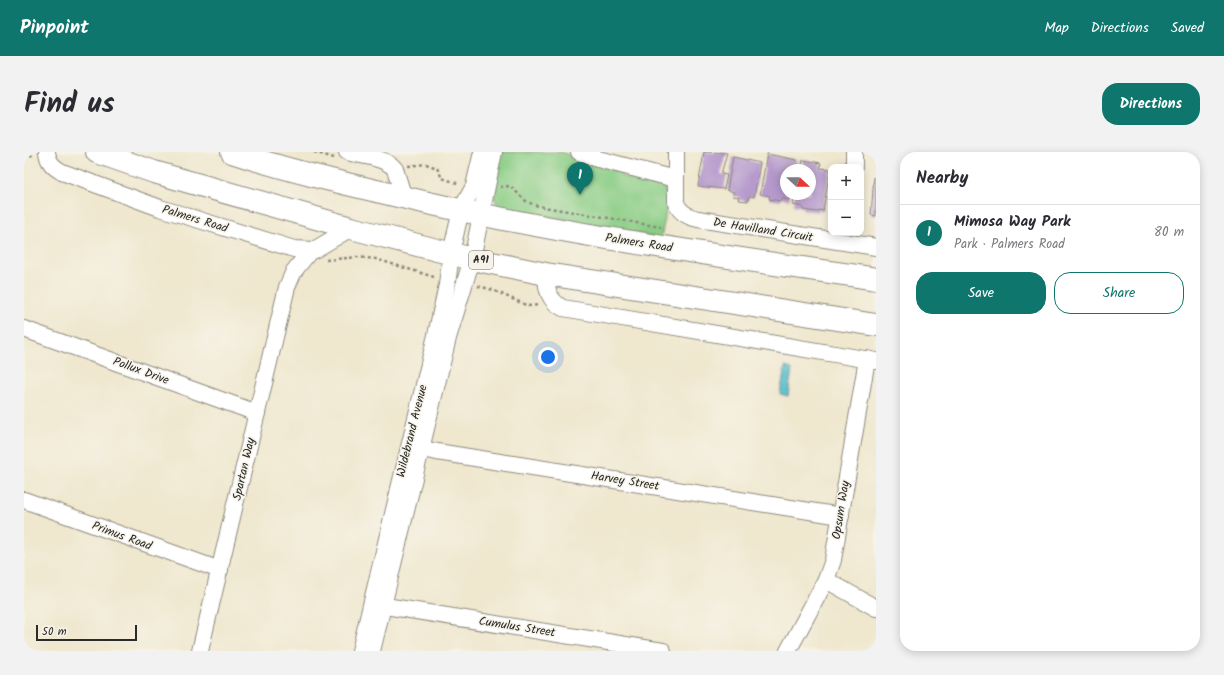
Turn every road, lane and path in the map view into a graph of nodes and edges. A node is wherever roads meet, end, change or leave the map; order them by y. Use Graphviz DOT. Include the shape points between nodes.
graph roads {
  1 [pos="47,152"];
  2 [pos="97,152"];
  3 [pos="232,152"];
  4 [pos="347,152"];
  5 [pos="482,152"];
  6 [pos="494,152"];
  7 [pos="579,152"];
  8 [pos="676,152"];
  9 [pos="854,152"];
  10 [pos="387,160"];
  11 [pos="854,164"];
  12 [pos="675,179"];
  13 [pos="510,186"];
  14 [pos="481,188"];
  15 [pos="404,198"];
  16 [pos="471,213"];
  17 [pos="351,228"];
  18 [pos="850,239"];
  19 [pos="278,244"];
  20 [pos="876,248"];
  21 [pos="312,250"];
  22 [pos="451,253"];
  23 [pos="472,258"];
  24 [pos="546,274"];
  25 [pos="876,279"];
  26 [pos="447,280"];
  27 [pos="464,283"];
  28 [pos="287,287"];
  29 [pos="553,303"];
  30 [pos="876,325"];
  31 [pos="24,329"];
  32 [pos="442,336"];
  33 [pos="871,360"];
  34 [pos="257,413"];
  35 [pos="415,447"];
  36 [pos="24,500"];
  37 [pos="840,516"];
  38 [pos="220,570"];
  39 [pos="826,580"];
  40 [pos="377,605"];
  41 [pos="876,608"];
  42 [pos="200,651"];
  43 [pos="360,651"];
  44 [pos="372,651"];
  45 [pos="663,651"];
  46 [pos="788,651"];
  1 -- 19 [label="street, Palmers Road" via="49,162 62,172 160,208"];
  2 -- 17 [label="highway, A91" via="154,172"];
  3 -- 15 [label="highway, Palmers Road"];
  4 -- 10 [label="street"];
  5 -- 14 [label="street"];
  6 -- 14 [label="street"];
  7 -- 12 [label="street"];
  8 -- 12 [label="street"];
  9 -- 11 [label="street"];
  10 -- 14 [label="path" via="426,164 437,168 446,180"];
  10 -- 15 [label="street"];
  12 -- 18 [label="street, De Havilland Circuit" via="678,208 687,216"];
  13 -- 14 [label="path"];
  14 -- 16 [label="street"];
  15 -- 16 [label="highway, Palmers Road"];
  16 -- 22 [label="street, Wildebrand Avenue"];
  16 -- 23 [label="street, Wildebrand Avenue"];
  16 -- 25 [label="highway, Palmers Road" via="578,234"];
  17 -- 21 [label="street"];
  17 -- 22 [label="highway, A91"];
  18 -- 20 [label="street, De Havilland Circuit"];
  19 -- 21 [label="street, Palmers Road"];
  19 -- 28 [label="street, Spartan Way" via="287,261"];
  21 -- 26 [label="path" via="319,262 357,257"];
  21 -- 28 [label="street, Spartan Way" via="294,271"];
  22 -- 23 [label="highway, A91"];
  22 -- 26 [label="street, Wildebrand Avenue"];
  23 -- 24 [label="highway, A91"];
  23 -- 27 [label="street, Wildebrand Avenue"];
  24 -- 29 [label="street" via="546,287"];
  24 -- 30 [label="highway, A91"];
  26 -- 32 [label="street, Wildebrand Avenue"];
  27 -- 29 [label="path" via="493,290 528,306"];
  27 -- 32 [label="street, Wildebrand Avenue"];
  28 -- 34 [label="street, Spartan Way"];
  29 -- 33 [label="street" via="563,308"];
  31 -- 34 [label="street, Pollux Drive"];
  32 -- 35 [label="street, Wildebrand Avenue"];
  33 -- 37 [label="street, Opsum Way"];
  34 -- 38 [label="street, Spartan Way"];
  35 -- 37 [label="street, Harvey Street"];
  35 -- 40 [label="street, Wildebrand Avenue"];
  36 -- 38 [label="street, Primus Road"];
  37 -- 39 [label="street, Opsum Way" via="833,560"];
  38 -- 42 [label="street, Spartan Way"];
  39 -- 41 [label="street"];
  39 -- 46 [label="street, Opsum Way"];
  40 -- 43 [label="street, Wildebrand Avenue"];
  40 -- 44 [label="street, Wildebrand Avenue"];
  40 -- 45 [label="street, Cumulus Street"];
}
